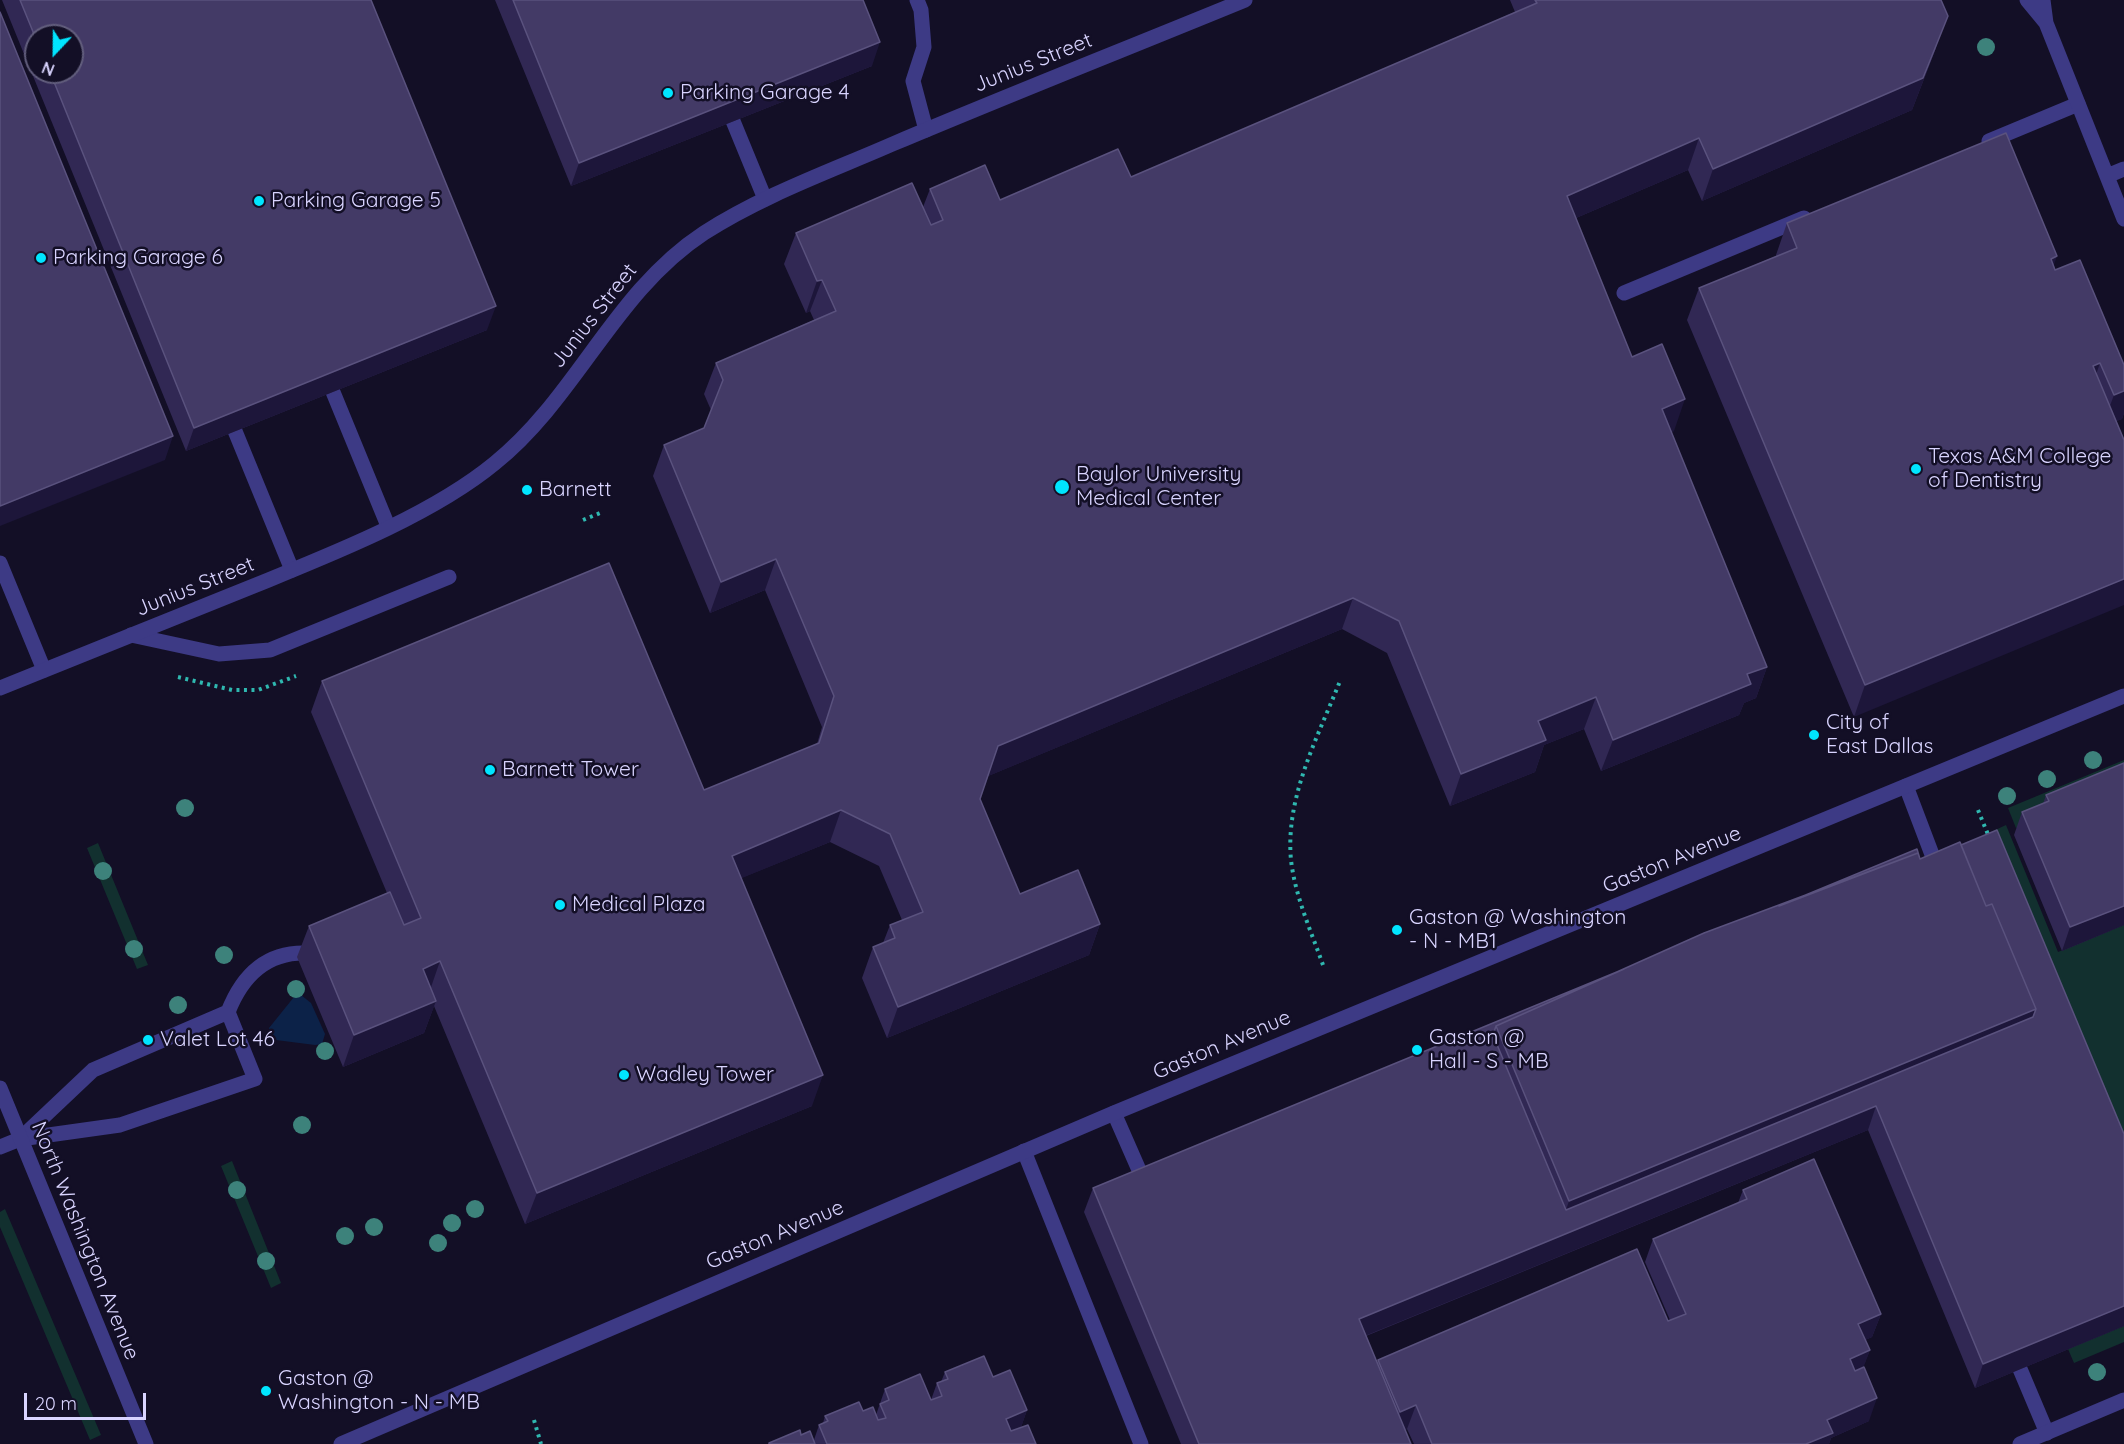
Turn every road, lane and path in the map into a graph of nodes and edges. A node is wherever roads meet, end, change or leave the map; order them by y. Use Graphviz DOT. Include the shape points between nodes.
graph roads {
  1 [pos="917,0"];
  2 [pos="1245,0"];
  3 [pos="2027,0"];
  4 [pos="2043,0"];
  5 [pos="2046,24"];
  6 [pos="2078,104"];
  7 [pos="733,121"];
  8 [pos="926,130"];
  9 [pos="1972,148"];
  10 [pos="2124,169"];
  11 [pos="2107,176"];
  12 [pos="765,199"];
  13 [pos="1820,211"];
  14 [pos="2124,219"];
  15 [pos="1624,293"];
  16 [pos="333,392"];
  17 [pos="235,431"];
  18 [pos="600,513"];
  19 [pos="583,520"];
  20 [pos="388,526"];
  21 [pos="0,563"];
  22 [pos="292,570"];
  23 [pos="449,577"];
  24 [pos="131,635"];
  25 [pos="44,670"];
  26 [pos="1340,681"];
  27 [pos="0,688"];
  28 [pos="2124,696"];
  29 [pos="1905,786"];
  30 [pos="1978,810"];
  31 [pos="1992,842"];
  32 [pos="1939,874"];
  33 [pos="308,953"];
  34 [pos="1323,965"];
  35 [pos="228,1012"];
  36 [pos="0,1088"];
  37 [pos="1114,1113"];
  38 [pos="20,1139"];
  39 [pos="0,1147"];
  40 [pos="1024,1151"];
  41 [pos="1146,1186"];
  42 [pos="2020,1369"];
  43 [pos="2124,1400"];
  44 [pos="534,1420"];
  45 [pos="2047,1433"];
  46 [pos="146,1444"];
  47 [pos="341,1444"];
  48 [pos="541,1444"];
  49 [pos="1141,1444"];
  50 [pos="2020,1444"];
  1 -- 8 [label="street" via="924,47 913,81"];
  2 -- 8 [label="street, Junius Street"];
  3 -- 5 [label="street"];
  4 -- 5 [label="street"];
  5 -- 6 [label="street"];
  6 -- 9 [label="street"];
  6 -- 11 [label="street"];
  7 -- 12 [label="street"];
  8 -- 12 [label="street, Junius Street"];
  10 -- 11 [label="street"];
  11 -- 14 [label="street"];
  12 -- 20 [label="street, Junius Street" via="703,234 658,268 536,424 495,464"];
  13 -- 15 [label="street"];
  16 -- 20 [label="street"];
  17 -- 22 [label="street"];
  18 -- 19 [label="path"];
  20 -- 22 [label="street, Junius Street"];
  21 -- 25 [label="street"];
  22 -- 24 [label="street, Junius Street"];
  23 -- 24 [label="street" via="270,650 219,654"];
  24 -- 25 [label="street, Junius Street"];
  25 -- 27 [label="street, Junius Street"];
  26 -- 34 [label="path" via="1293,809 1291,859 1299,901"];
  28 -- 29 [label="street, Gaston Avenue"];
  29 -- 32 [label="street"];
  29 -- 37 [label="street, Gaston Avenue"];
  30 -- 31 [label="path"];
  33 -- 35 [label="street" via="292,952 270,959 250,972"];
  35 -- 38 [label="street" via="93,1070"];
  35 -- 38 [label="street" via="255,1079 120,1125"];
  36 -- 38 [label="street, North Washington Avenue"];
  37 -- 40 [label="street, Gaston Avenue"];
  37 -- 41 [label="street"];
  38 -- 39 [label="street"];
  38 -- 46 [label="street, North Washington Avenue"];
  40 -- 47 [label="street, Gaston Avenue"];
  40 -- 49 [label="street"];
  42 -- 45 [label="street"];
  43 -- 45 [label="street"];
  44 -- 48 [label="path"];
  45 -- 50 [label="street"];
}
